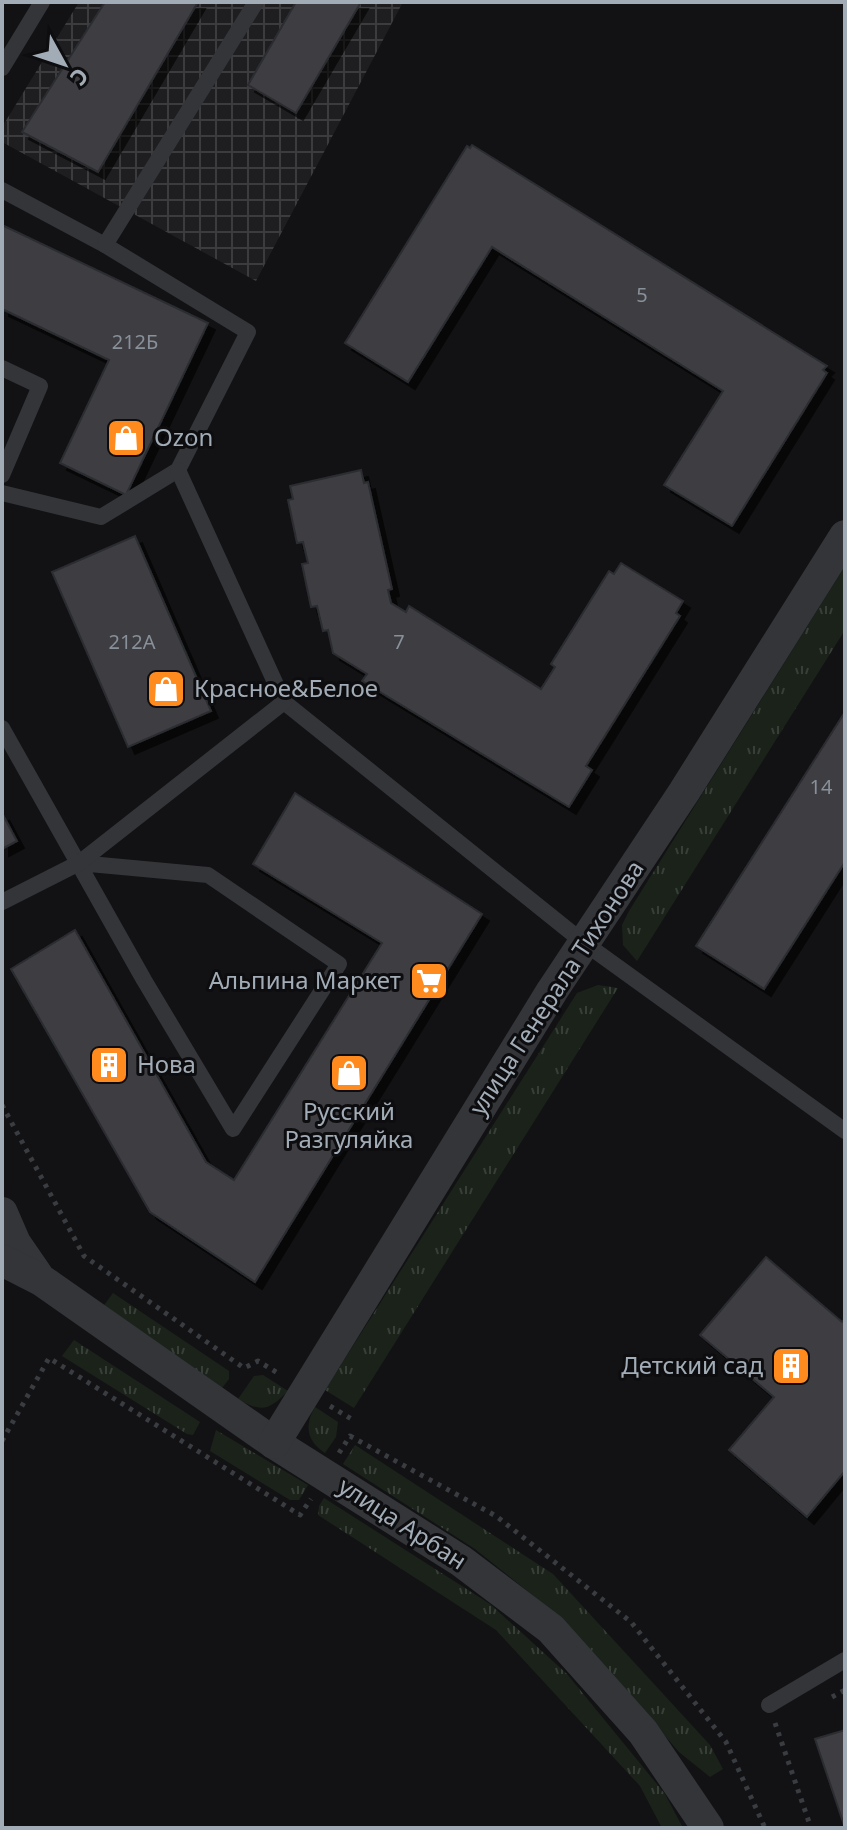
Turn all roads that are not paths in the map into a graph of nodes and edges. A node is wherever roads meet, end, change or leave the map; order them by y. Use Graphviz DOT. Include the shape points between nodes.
graph roads {
  1 [pos="42,2"];
  2 [pos="256,2"];
  3 [pos="2,68"];
  4 [pos="2,190"];
  5 [pos="105,245"];
  6 [pos="2,368"];
  7 [pos="178,470"];
  8 [pos="2,475"];
  9 [pos="2,493"];
  10 [pos="845,536"];
  11 [pos="284,702"];
  12 [pos="2,728"];
  13 [pos="79,863"];
  14 [pos="2,902"];
  15 [pos="583,942"];
  16 [pos="845,1131"];
  17 [pos="2,1213"];
  18 [pos="2,1260"];
  19 [pos="41,1280"];
  20 [pos="274,1443"];
  21 [pos="845,1660"];
  22 [pos="769,1705"];
  23 [pos="708,1828"];
  1 -- 3 [label="lane"];
  2 -- 5 [label="lane"];
  4 -- 5 [label="lane"];
  5 -- 7 [label="lane" via="248,332"];
  6 -- 8 [label="lane" via="40,386"];
  7 -- 9 [label="lane" via="101,517"];
  7 -- 11 [label="lane"];
  10 -- 15 [label="street, улица Генерала Тихонова"];
  11 -- 13 [label="lane"];
  11 -- 15 [label="lane"];
  12 -- 13 [label="lane"];
  13 -- 13 [label="lane" via="144,980 233,1129 339,964 208,875"];
  13 -- 14 [label="lane"];
  15 -- 16 [label="lane"];
  15 -- 20 [label="street, улица Генерала Тихонова"];
  17 -- 19 [label="street"];
  18 -- 19 [label="street"];
  19 -- 20 [label="street, улица Арбан"];
  20 -- 23 [label="street, улица Арбан" via="461,1561 551,1629 643,1732"];
  21 -- 22 [label="lane"];
}
